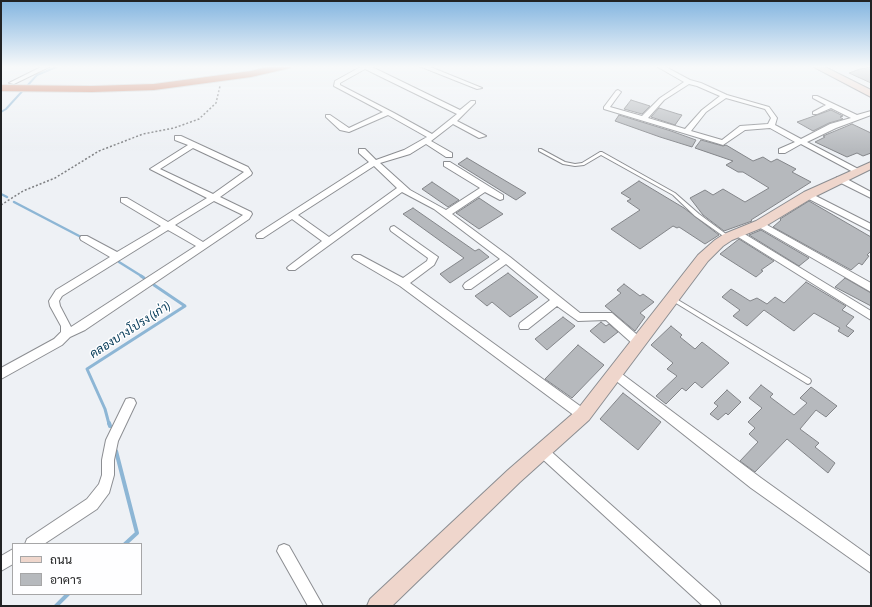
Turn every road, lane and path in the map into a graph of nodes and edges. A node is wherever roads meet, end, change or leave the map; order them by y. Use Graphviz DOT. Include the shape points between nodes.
graph roads {
  1 [pos="219,94"];
  2 [pos="353,94"];
  3 [pos="422,94"];
  4 [pos="616,94"];
  5 [pos="669,94"];
  6 [pos="722,94"];
  7 [pos="726,96"];
  8 [pos="816,97"];
  9 [pos="473,102"];
  10 [pos="832,105"];
  11 [pos="388,112"];
  12 [pos="461,113"];
  13 [pos="815,113"];
  14 [pos="871,114"];
  15 [pos="328,116"];
  16 [pos="857,118"];
  17 [pos="643,119"];
  18 [pos="453,121"];
  19 [pos="771,126"];
  20 [pos="686,132"];
  21 [pos="482,136"];
  22 [pos="178,138"];
  23 [pos="429,139"];
  24 [pos="803,141"];
  25 [pos="193,145"];
  26 [pos="540,150"];
  27 [pos="362,151"];
  28 [pos="782,151"];
  29 [pos="449,155"];
  30 [pos="374,162"];
  31 [pos="447,164"];
  32 [pos="867,167"];
  33 [pos="840,179"];
  34 [pos="402,188"];
  35 [pos="485,188"];
  36 [pos="808,195"];
  37 [pos="871,195"];
  38 [pos="214,197"];
  39 [pos="500,197"];
  40 [pos="124,200"];
  41 [pos="1,205"];
  42 [pos="446,214"];
  43 [pos="292,215"];
  44 [pos="760,224"];
  45 [pos="168,226"];
  46 [pos="871,228"];
  47 [pos="394,229"];
  48 [pos="733,235"];
  49 [pos="260,236"];
  50 [pos="84,238"];
  51 [pos="328,241"];
  52 [pos="203,246"];
  53 [pos="118,257"];
  54 [pos="357,257"];
  55 [pos="507,259"];
  56 [pos="292,268"];
  57 [pos="403,283"];
  58 [pos="468,286"];
  59 [pos="871,288"];
  60 [pos="672,299"];
  61 [pos="558,300"];
  62 [pos="871,316"];
  63 [pos="524,326"];
  64 [pos="66,334"];
  65 [pos="638,342"];
  66 [pos="614,373"];
  67 [pos="1,374"];
  68 [pos="808,381"];
  69 [pos="130,402"];
  70 [pos="583,414"];
  71 [pos="542,451"];
  72 [pos="34,543"];
  73 [pos="284,551"];
  74 [pos="12,557"];
  75 [pos="1,564"];
  76 [pos="871,566"];
  77 [pos="316,606"];
  78 [pos="377,606"];
  79 [pos="714,606"];
  1 -- 41 [label="path" via="210,110 199,119 181,126 143,134 99,151 55,178 23,191"];
  2 -- 11 [label="street"];
  3 -- 12 [label="street"];
  4 -- 17 [label="street" via="606,108"];
  5 -- 17 [label="street"];
  6 -- 7 [label="street"];
  7 -- 19 [label="street" via="767,108 774,118"];
  7 -- 20 [label="street" via="704,111"];
  8 -- 10 [label="street"];
  9 -- 12 [label="street"];
  10 -- 13 [label="street"];
  10 -- 16 [label="street"];
  11 -- 15 [label="street" via="349,130"];
  11 -- 23 [label="street"];
  12 -- 18 [label="street"];
  14 -- 16 [label="street"];
  16 -- 24 [label="street" via="833,126"];
  17 -- 20 [label="street"];
  18 -- 21 [label="street"];
  18 -- 23 [label="street"];
  19 -- 20 [label="street" via="743,128 723,143"];
  19 -- 24 [label="street"];
  22 -- 25 [label="street"];
  23 -- 29 [label="street"];
  23 -- 30 [label="street" via="407,152"];
  24 -- 28 [label="street"];
  24 -- 32 [label="street"];
  25 -- 38 [label="street" via="248,171 247,175"];
  25 -- 38 [label="street" via="154,169"];
  26 -- 48 [label="lane" via="564,163 575,165 583,164 601,153 674,194 697,215"];
  27 -- 30 [label="street"];
  30 -- 34 [label="street"];
  30 -- 43 [label="street"];
  31 -- 35 [label="street"];
  32 -- 33 [label="street"];
  33 -- 36 [label="street"];
  33 -- 37 [label="street"];
  34 -- 42 [label="street"];
  34 -- 51 [label="street"];
  35 -- 39 [label="street"];
  35 -- 42 [label="street"];
  36 -- 44 [label="street"];
  36 -- 46 [label="street"];
  38 -- 45 [label="street"];
  38 -- 52 [label="street" via="248,214 246,218"];
  40 -- 45 [label="street"];
  42 -- 55 [label="street"];
  43 -- 49 [label="street"];
  43 -- 51 [label="street"];
  44 -- 48 [label="street"];
  44 -- 59 [label="street"];
  45 -- 52 [label="street"];
  45 -- 53 [label="street"];
  47 -- 57 [label="street" via="433,258 431,263"];
  48 -- 60 [label="street" via="719,243 703,258"];
  48 -- 62 [label="street"];
  50 -- 53 [label="street"];
  51 -- 56 [label="street"];
  52 -- 64 [label="street" via="81,327"];
  53 -- 64 [label="street" via="55,297 55,306 66,326"];
  54 -- 57 [label="street"];
  55 -- 58 [label="street"];
  55 -- 61 [label="street"];
  57 -- 70 [label="street"];
  60 -- 65 [label="street"];
  60 -- 68 [label="lane"];
  61 -- 63 [label="street"];
  61 -- 65 [label="street" via="578,317 608,316"];
  64 -- 67 [label="street" via="58,342"];
  65 -- 66 [label="street"];
  66 -- 70 [label="street"];
  66 -- 76 [label="street" via="756,483"];
  69 -- 72 [label="street" via="112,440 104,488 92,504"];
  70 -- 71 [label="street"];
  71 -- 78 [label="street"];
  71 -- 79 [label="street"];
  73 -- 77 [label="street"];
  74 -- 75 [label="street"];
}
